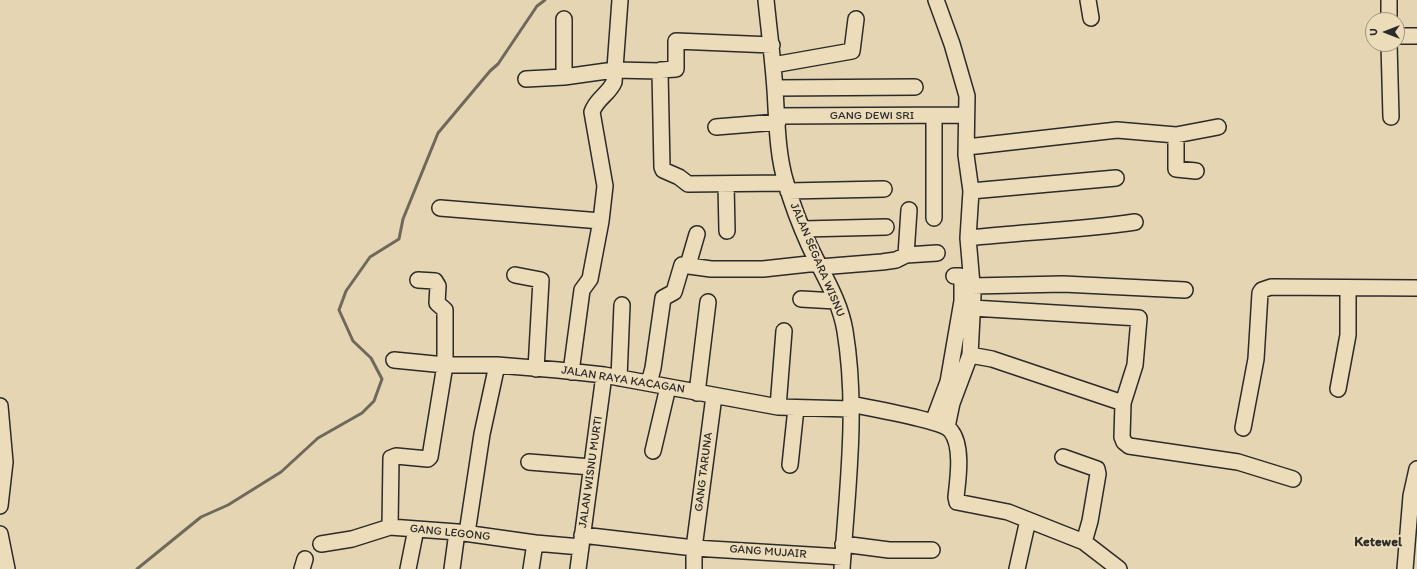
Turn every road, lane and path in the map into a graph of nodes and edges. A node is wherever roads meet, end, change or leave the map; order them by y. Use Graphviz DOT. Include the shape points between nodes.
graph roads {
  1 [pos="620,0"];
  2 [pos="766,0"];
  3 [pos="936,0"];
  4 [pos="1088,0"];
  5 [pos="1388,0"];
  6 [pos="1389,12"];
  7 [pos="1091,18"];
  8 [pos="564,19"];
  9 [pos="856,19"];
  10 [pos="1405,36"];
  11 [pos="1417,36"];
  12 [pos="772,45"];
  13 [pos="1389,52"];
  14 [pos="772,65"];
  15 [pos="614,70"];
  16 [pos="660,71"];
  17 [pos="564,77"];
  18 [pos="526,79"];
  19 [pos="915,87"];
  20 [pos="775,88"];
  21 [pos="966,115"];
  22 [pos="934,116"];
  23 [pos="1391,117"];
  24 [pos="777,119"];
  25 [pos="716,127"];
  26 [pos="1218,127"];
  27 [pos="1176,135"];
  28 [pos="967,147"];
  29 [pos="1196,171"];
  30 [pos="1116,178"];
  31 [pos="726,184"];
  32 [pos="787,187"];
  33 [pos="884,189"];
  34 [pos="971,191"];
  35 [pos="440,208"];
  36 [pos="909,210"];
  37 [pos="934,218"];
  38 [pos="601,221"];
  39 [pos="1135,222"];
  40 [pos="886,227"];
  41 [pos="803,229"];
  42 [pos="726,231"];
  43 [pos="697,234"];
  44 [pos="968,238"];
  45 [pos="937,253"];
  46 [pos="906,255"];
  47 [pos="688,265"];
  48 [pos="819,265"];
  49 [pos="515,275"];
  50 [pos="954,276"];
  51 [pos="418,280"];
  52 [pos="972,286"];
  53 [pos="1348,288"];
  54 [pos="1417,288"];
  55 [pos="1185,290"];
  56 [pos="801,299"];
  57 [pos="836,301"];
  58 [pos="708,302"];
  59 [pos="622,305"];
  60 [pos="972,308"];
  61 [pos="784,331"];
  62 [pos="970,356"];
  63 [pos="394,360"];
  64 [pos="445,365"];
  65 [pos="496,365"];
  66 [pos="536,369"];
  67 [pos="571,372"];
  68 [pos="611,376"];
  69 [pos="649,383"];
  70 [pos="668,387"];
  71 [pos="1338,389"];
  72 [pos="697,393"];
  73 [pos="714,396"];
  74 [pos="1123,403"];
  75 [pos="0,406"];
  76 [pos="851,406"];
  77 [pos="778,407"];
  78 [pos="796,408"];
  79 [pos="940,424"];
  80 [pos="1243,428"];
  81 [pos="653,451"];
  82 [pos="1063,457"];
  83 [pos="529,462"];
  84 [pos="790,465"];
  85 [pos="591,467"];
  86 [pos="1417,469"];
  87 [pos="1293,478"];
  88 [pos="0,506"];
  89 [pos="1028,520"];
  90 [pos="390,527"];
  91 [pos="416,529"];
  92 [pos="462,533"];
  93 [pos="0,534"];
  94 [pos="581,541"];
  95 [pos="1084,542"];
  96 [pos="535,543"];
  97 [pos="321,544"];
  98 [pos="694,548"];
  99 [pos="932,550"];
  100 [pos="843,557"];
  101 [pos="7,569"];
  102 [pos="408,569"];
  103 [pos="452,569"];
  104 [pos="531,569"];
  105 [pos="578,569"];
  106 [pos="694,569"];
  107 [pos="1017,569"];
  108 [pos="1119,569"];
  109 [pos="1405,569"];
  1 -- 15 [label="street"];
  2 -- 12 [label="street, JALAN SEGARA WISNU"];
  3 -- 21 [label="street" via="967,96"];
  4 -- 7 [label="street"];
  5 -- 6 [label="street"];
  8 -- 17 [label="street"];
  9 -- 14 [label="street" via="852,51"];
  10 -- 11 [label="street"];
  12 -- 14 [label="street, JALAN SEGARA WISNU"];
  12 -- 16 [label="street" via="676,40 676,69"];
  13 -- 23 [label="street"];
  14 -- 20 [label="street, JALAN SEGARA WISNU"];
  15 -- 16 [label="street"];
  15 -- 17 [label="street"];
  15 -- 38 [label="street" via="612,86 596,102 592,112 604,176"];
  16 -- 31 [label="street" via="663,170 688,184"];
  17 -- 18 [label="street"];
  19 -- 20 [label="street"];
  20 -- 24 [label="street, JALAN SEGARA WISNU"];
  21 -- 22 [label="street, GANG DEWI SRI"];
  21 -- 28 [label="street"];
  22 -- 24 [label="street, GANG DEWI SRI"];
  22 -- 37 [label="street"];
  24 -- 25 [label="street, GANG DEWI SRI"];
  24 -- 32 [label="street, JALAN SEGARA WISNU" via="781,160"];
  26 -- 27 [label="street"];
  27 -- 28 [label="street" via="1117,130"];
  27 -- 29 [label="street" via="1176,169"];
  28 -- 34 [label="street"];
  30 -- 34 [label="street"];
  31 -- 32 [label="street"];
  31 -- 42 [label="street"];
  32 -- 33 [label="street"];
  32 -- 41 [label="street, JALAN SEGARA WISNU"];
  34 -- 44 [label="street"];
  35 -- 38 [label="street"];
  36 -- 46 [label="street"];
  38 -- 67 [label="street" via="590,279 582,290"];
  39 -- 44 [label="street"];
  40 -- 41 [label="street"];
  41 -- 48 [label="street, JALAN SEGARA WISNU"];
  43 -- 47 [label="street"];
  44 -- 52 [label="street"];
  45 -- 46 [label="street"];
  46 -- 48 [label="street" via="882,262"];
  47 -- 48 [label="street" via="711,269"];
  47 -- 69 [label="street" via="682,265 674,292 663,298"];
  48 -- 57 [label="street, JALAN SEGARA WISNU"];
  49 -- 66 [label="street" via="542,280"];
  50 -- 79 [label="street" via="960,276 962,279 962,301"];
  51 -- 64 [label="street" via="435,281 437,284 437,301 445,310"];
  52 -- 55 [label="street" via="1064,284"];
  52 -- 60 [label="street"];
  53 -- 54 [label="street"];
  53 -- 71 [label="street" via="1348,335"];
  53 -- 80 [label="street" via="1271,287 1262,290 1256,359"];
  56 -- 57 [label="street"];
  57 -- 76 [label="street, JALAN SEGARA WISNU" via="845,334"];
  58 -- 72 [label="street"];
  59 -- 68 [label="street, JALAN WISNU MURTI"];
  60 -- 62 [label="street"];
  60 -- 74 [label="street" via="1138,317 1135,365"];
  61 -- 77 [label="street"];
  62 -- 74 [label="street" via="992,359"];
  62 -- 79 [label="street" via="952,403"];
  63 -- 64 [label="street, JALAN RAYA KACAGAN"];
  64 -- 65 [label="street, JALAN RAYA KACAGAN"];
  64 -- 90 [label="street" via="430,457 391,458"];
  65 -- 66 [label="street, JALAN RAYA KACAGAN"];
  65 -- 92 [label="street"];
  66 -- 67 [label="street, JALAN RAYA KACAGAN"];
  67 -- 68 [label="street, JALAN RAYA KACAGAN"];
  68 -- 69 [label="street, JALAN RAYA KACAGAN"];
  68 -- 85 [label="street, JALAN WISNU MURTI"];
  69 -- 70 [label="street, JALAN RAYA KACAGAN"];
  70 -- 72 [label="street, JALAN RAYA KACAGAN"];
  70 -- 81 [label="street"];
  72 -- 73 [label="street, JALAN RAYA KACAGAN"];
  73 -- 77 [label="street, JALAN RAYA KACAGAN"];
  73 -- 98 [label="street, GANG TARUNA"];
  74 -- 87 [label="street" via="1122,437 1129,446 1238,462"];
  75 -- 88 [label="street" via="4,462"];
  76 -- 78 [label="street, JALAN RAYA KACAGAN"];
  76 -- 79 [label="street, JALAN RAYA KACAGAN"];
  76 -- 100 [label="street, JALAN SEGARA WISNU"];
  77 -- 78 [label="street, JALAN RAYA KACAGAN"];
  78 -- 84 [label="street"];
  79 -- 89 [label="street" via="952,432 958,451 957,502 1008,512"];
  82 -- 95 [label="street" via="1096,469 1098,474"];
  83 -- 85 [label="street"];
  85 -- 94 [label="street, JALAN WISNU MURTI"];
  86 -- 109 [label="street" via="1410,496"];
  89 -- 95 [label="street"];
  89 -- 107 [label="street"];
  90 -- 91 [label="street, GANG LEGONG"];
  90 -- 97 [label="street, GANG LEGONG" via="352,539"];
  91 -- 92 [label="street, GANG LEGONG"];
  91 -- 102 [label="street"];
  92 -- 96 [label="street, GANG LEGONG"];
  92 -- 103 [label="street"];
  93 -- 101 [label="street"];
  94 -- 96 [label="street, GANG LEGONG"];
  94 -- 98 [label="street, GANG MUJAIR"];
  94 -- 105 [label="street, JALAN WISNU MURTI"];
  95 -- 108 [label="street"];
  96 -- 104 [label="street"];
  98 -- 100 [label="street, GANG MUJAIR"];
  98 -- 106 [label="street, GANG TARUNA"];
  99 -- 100 [label="street, GANG MUJAIR" via="889,550"];
}
